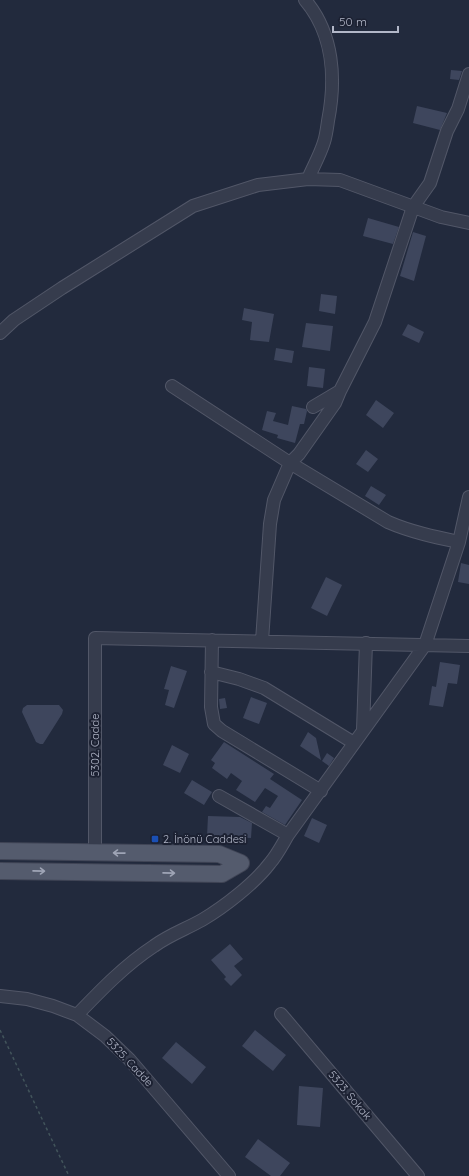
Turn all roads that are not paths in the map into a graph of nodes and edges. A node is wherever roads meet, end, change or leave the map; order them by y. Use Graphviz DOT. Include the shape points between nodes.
graph roads {
  1 [pos="305,0"];
  2 [pos="469,74"];
  3 [pos="308,179"];
  4 [pos="413,207"];
  5 [pos="469,223"];
  6 [pos="0,332"];
  7 [pos="172,386"];
  8 [pos="340,391"];
  9 [pos="313,407"];
  10 [pos="290,463"];
  11 [pos="469,497"];
  12 [pos="459,542"];
  13 [pos="212,640"];
  14 [pos="262,641"];
  15 [pos="366,642"];
  16 [pos="425,645"];
  17 [pos="469,646"];
  18 [pos="211,672"];
  19 [pos="363,730"];
  20 [pos="354,743"];
  21 [pos="321,791"];
  22 [pos="219,796"];
  23 [pos="288,835"];
  24 [pos="0,851"];
  25 [pos="96,852"];
  26 [pos="0,871"];
  27 [pos="96,872"];
  28 [pos="0,996"];
  29 [pos="281,1014"];
  30 [pos="77,1015"];
  31 [pos="229,1176"];
  32 [pos="418,1176"];
  1 -- 3 [label="street" via="324,30 332,60 332,100 324,142"];
  2 -- 4 [label="street" via="430,183"];
  3 -- 4 [label="street" via="340,180"];
  3 -- 6 [label="street" via="258,185 193,206 62,288"];
  4 -- 5 [label="street"];
  4 -- 8 [label="street" via="375,322"];
  7 -- 10 [label="street"];
  8 -- 9 [label="street"];
  8 -- 10 [label="street" via="335,403"];
  10 -- 12 [label="street" via="388,522"];
  10 -- 14 [label="street" via="271,512"];
  11 -- 12 [label="street"];
  12 -- 16 [label="street"];
  13 -- 14 [label="street"];
  13 -- 18 [label="street"];
  13 -- 25 [label="street, 5302. Cadde" via="94,638"];
  14 -- 15 [label="street"];
  15 -- 16 [label="street"];
  15 -- 19 [label="street"];
  16 -- 17 [label="street"];
  16 -- 19 [label="street"];
  18 -- 20 [label="street" via="264,688"];
  18 -- 21 [label="street" via="211,707 214,724"];
  19 -- 20 [label="street"];
  20 -- 21 [label="street"];
  21 -- 23 [label="street"];
  22 -- 23 [label="street"];
  23 -- 30 [label="street" via="270,864 250,884 216,911 154,946 131,963 102,988"];
  24 -- 25 [label="main road"];
  25 -- 27 [label="main road"];
  27 -- 25 [label="main road, one-way" via="222,874 241,863 219,854"];
  26 -- 27 [label="main road, one-way"];
  28 -- 30 [label="street, 5325. Cadde" via="28,999"];
  29 -- 32 [label="street, 5323. Sokak"];
  30 -- 31 [label="street, 5325. Cadde" via="105,1036 129,1059"];
}
